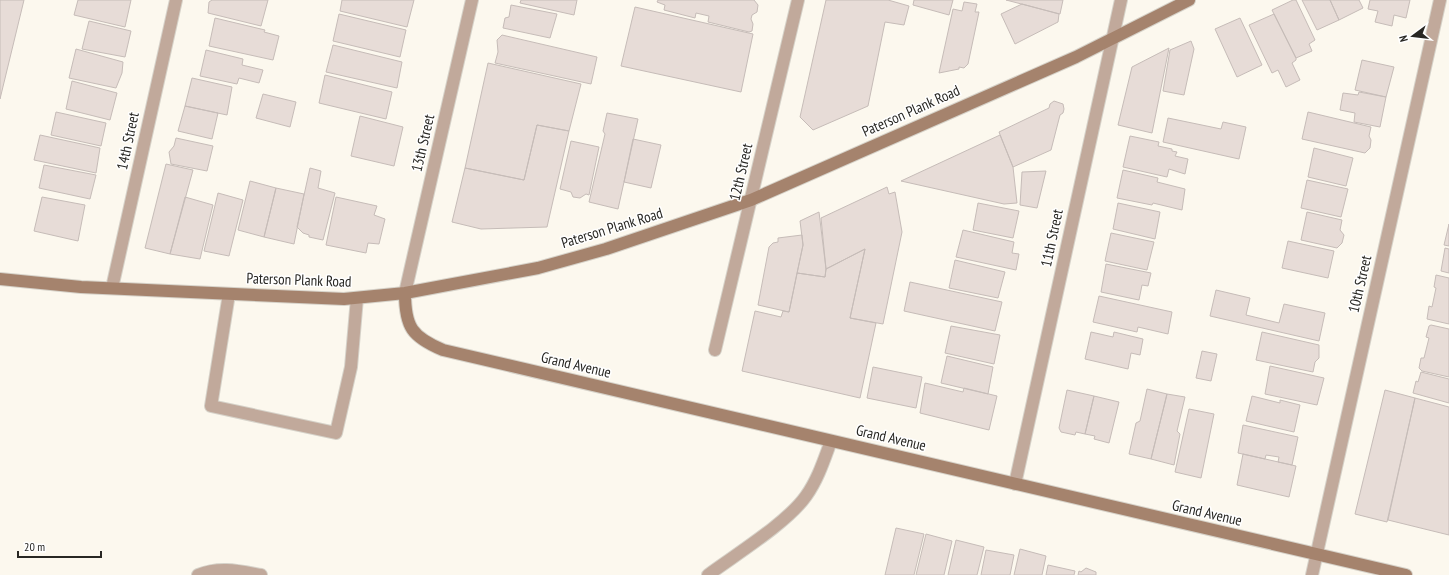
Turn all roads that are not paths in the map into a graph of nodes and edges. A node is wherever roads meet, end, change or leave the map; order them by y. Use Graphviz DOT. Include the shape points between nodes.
graph roads {
  1 [pos="176,0"];
  2 [pos="472,0"];
  3 [pos="798,0"];
  4 [pos="1121,0"];
  5 [pos="1189,0"];
  6 [pos="1440,0"];
  7 [pos="1113,38"];
  8 [pos="751,200"];
  9 [pos="0,279"];
  10 [pos="112,288"];
  11 [pos="406,293"];
  12 [pos="229,294"];
  13 [pos="357,298"];
  14 [pos="715,350"];
  15 [pos="831,441"];
  16 [pos="1015,484"];
  17 [pos="1316,555"];
  18 [pos="198,575"];
  19 [pos="261,575"];
  20 [pos="708,575"];
  21 [pos="1312,575"];
  22 [pos="1406,575"];
  1 -- 10 [label="street, 14th Street"];
  2 -- 11 [label="street, 13th Street"];
  3 -- 8 [label="street, 12th Street"];
  4 -- 7 [label="street, 11th Street"];
  5 -- 7 [label="main road, Paterson Plank Road"];
  6 -- 17 [label="street, 10th Street"];
  7 -- 8 [label="main road, Paterson Plank Road"];
  7 -- 16 [label="street, 11th Street"];
  8 -- 11 [label="main road, Paterson Plank Road" via="606,249 538,268"];
  8 -- 14 [label="street, 12th Street"];
  9 -- 10 [label="main road, Paterson Plank Road"];
  10 -- 12 [label="main road, Paterson Plank Road"];
  11 -- 13 [label="main road, Paterson Plank Road"];
  11 -- 15 [label="main road, Grand Avenue" via="405,314 414,332 423,342 443,350"];
  12 -- 13 [label="main road, Paterson Plank Road"];
  12 -- 13 [label="street" via="211,406 336,433 351,367"];
  15 -- 16 [label="main road, Grand Avenue"];
  15 -- 20 [label="street" via="820,472 805,498 784,518"];
  16 -- 17 [label="main road, Grand Avenue"];
  17 -- 21 [label="street, 10th Street"];
  17 -- 22 [label="main road, Grand Avenue"];
  18 -- 19 [label="street" via="217,569 229,569"];
}
